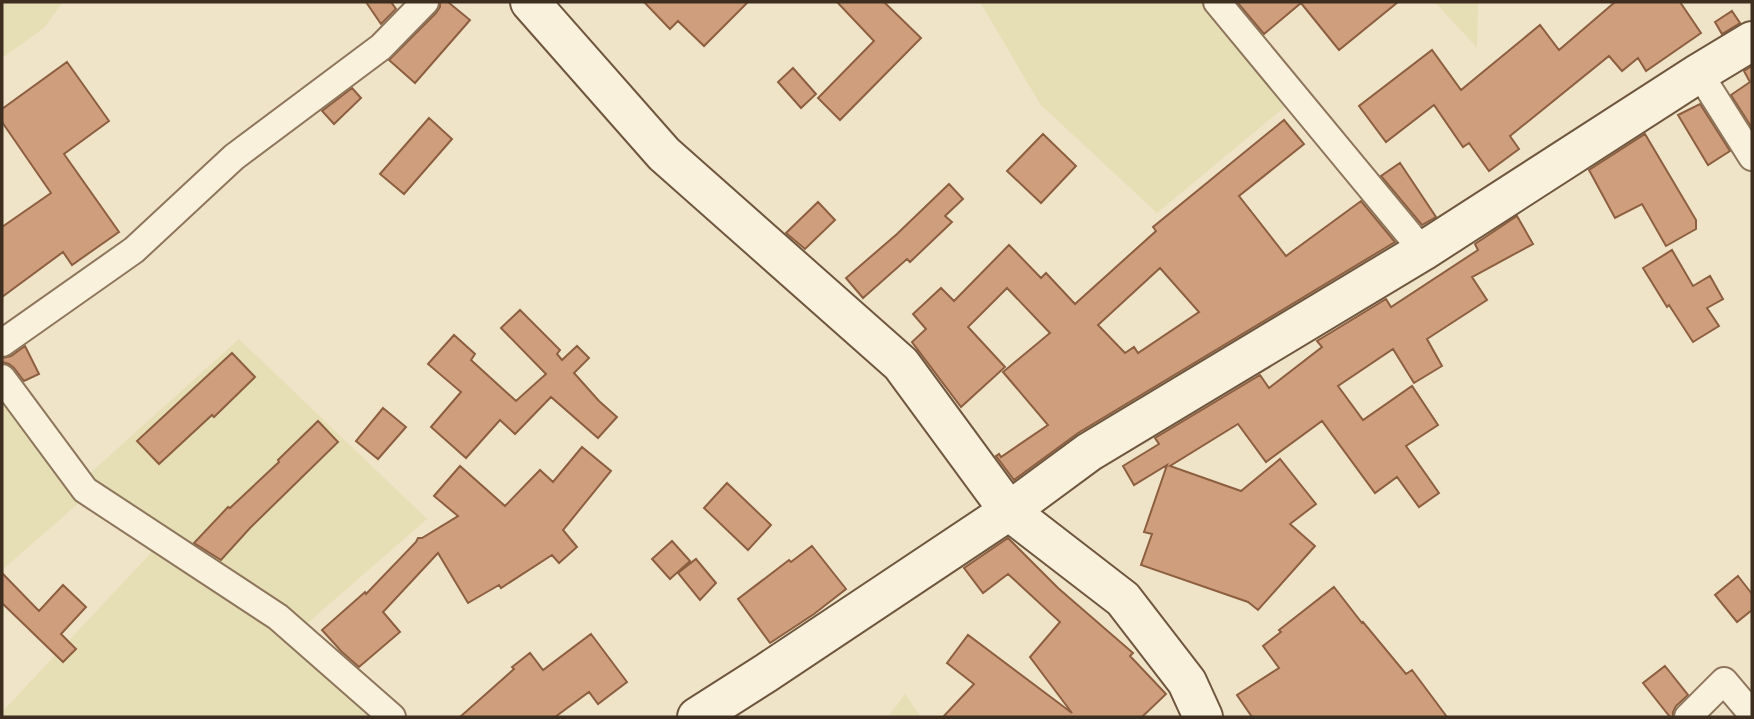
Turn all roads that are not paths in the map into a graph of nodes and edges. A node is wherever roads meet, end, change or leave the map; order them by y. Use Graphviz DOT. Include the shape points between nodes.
graph roads {
  1 [pos="425,2"];
  2 [pos="530,2"];
  3 [pos="1217,2"];
  4 [pos="1752,41"];
  5 [pos="1699,73"];
  6 [pos="1752,157"];
  7 [pos="1423,251"];
  8 [pos="2,343"];
  9 [pos="2,378"];
  10 [pos="1009,510"];
  11 [pos="1752,714"];
  12 [pos="392,717"];
  13 [pos="697,717"];
  14 [pos="1203,717"];
  15 [pos="1688,717"];
  1 -- 8 [label="street" via="381,47 234,157 134,250"];
  2 -- 10 [label="street" via="664,154 901,363"];
  3 -- 7 [label="street"];
  4 -- 5 [label="street"];
  5 -- 6 [label="street"];
  5 -- 7 [label="street"];
  7 -- 10 [label="street" via="1089,452"];
  9 -- 12 [label="street" via="85,490 278,617"];
  10 -- 13 [label="street"];
  10 -- 14 [label="street" via="1123,599 1186,682"];
  11 -- 15 [label="street" via="1724,681"];
}
